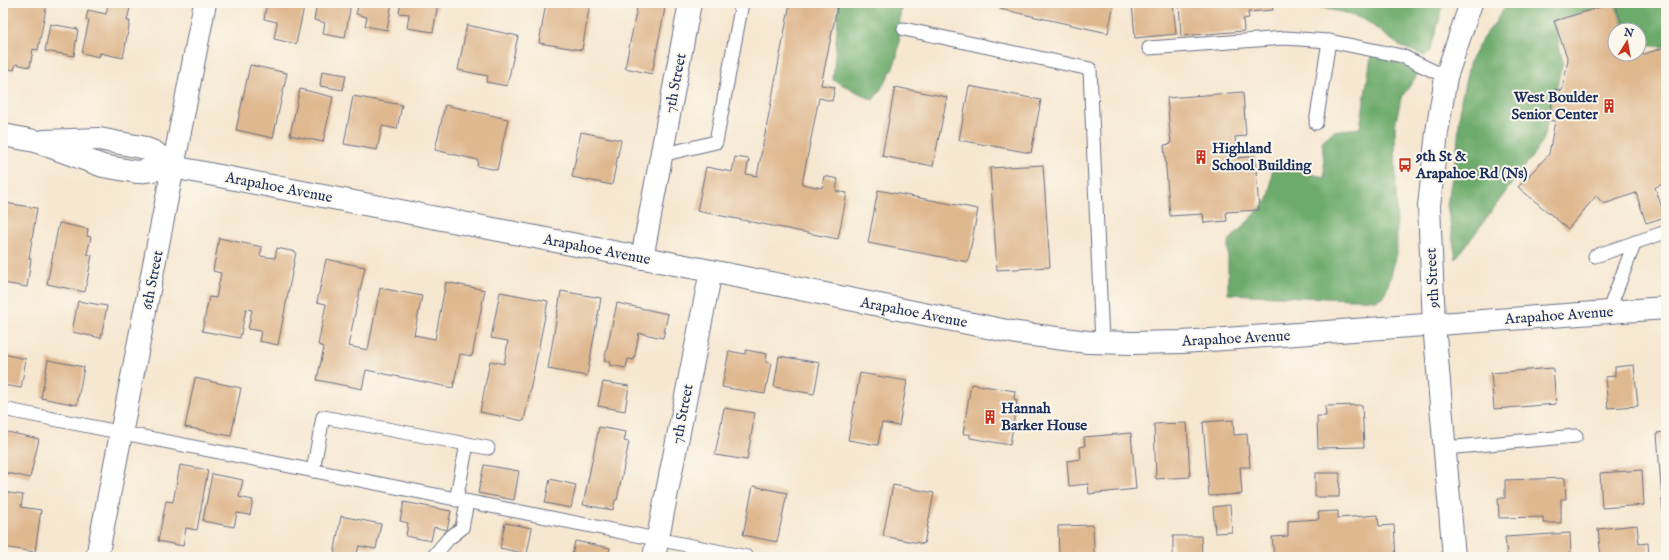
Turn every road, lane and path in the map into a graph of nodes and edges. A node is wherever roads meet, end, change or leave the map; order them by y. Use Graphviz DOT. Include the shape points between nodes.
graph roads {
  1 [pos="205,3"];
  2 [pos="690,3"];
  3 [pos="742,3"];
  4 [pos="1471,3"];
  5 [pos="904,29"];
  6 [pos="1329,41"];
  7 [pos="1149,48"];
  8 [pos="1446,77"];
  9 [pos="1316,123"];
  10 [pos="3,135"];
  11 [pos="661,155"];
  12 [pos="173,167"];
  13 [pos="1666,232"];
  14 [pos="1636,242"];
  15 [pos="1595,256"];
  16 [pos="642,258"];
  17 [pos="711,271"];
  18 [pos="1666,308"];
  19 [pos="1608,312"];
  20 [pos="1434,324"];
  21 [pos="1102,342"];
  22 [pos="3,409"];
  23 [pos="122,434"];
  24 [pos="1576,436"];
  25 [pos="467,444"];
  26 [pos="488,448"];
  27 [pos="1444,448"];
  28 [pos="313,471"];
  29 [pos="462,501"];
  30 [pos="655,548"];
  31 [pos="98,557"];
  32 [pos="433,557"];
  33 [pos="747,557"];
  34 [pos="1454,557"];
  1 -- 12 [label="street, 6th Street"];
  2 -- 11 [label="street, 7th Street"];
  3 -- 11 [label="lane" via="716,142"];
  4 -- 8 [label="street, 9th Street"];
  5 -- 21 [label="lane" via="1090,69"];
  6 -- 7 [label="lane" via="1285,38"];
  6 -- 8 [label="lane" via="1402,56"];
  6 -- 9 [label="lane"];
  8 -- 20 [label="street, 9th Street" via="1429,195"];
  10 -- 12 [label="street, Arapahoe Avenue" via="35,141 110,141 154,152"];
  11 -- 16 [label="street, 7th Street"];
  12 -- 16 [label="street, Arapahoe Avenue"];
  12 -- 23 [label="street, 6th Street"];
  13 -- 14 [label="lane"];
  14 -- 15 [label="lane"];
  14 -- 19 [label="lane"];
  16 -- 17 [label="street, Arapahoe Avenue"];
  17 -- 21 [label="street, Arapahoe Avenue" via="1017,333"];
  17 -- 30 [label="street, 7th Street"];
  18 -- 19 [label="street, Arapahoe Avenue"];
  19 -- 20 [label="street, Arapahoe Avenue"];
  20 -- 21 [label="street, Arapahoe Avenue" via="1182,342"];
  20 -- 27 [label="street, 9th Street"];
  22 -- 23 [label="lane"];
  23 -- 28 [label="lane"];
  23 -- 31 [label="street, 6th Street"];
  24 -- 27 [label="lane"];
  25 -- 26 [label="lane"];
  25 -- 28 [label="lane" via="323,417"];
  25 -- 29 [label="lane"];
  27 -- 34 [label="street, 9th Street"];
  28 -- 29 [label="lane"];
  29 -- 30 [label="lane"];
  29 -- 32 [label="lane" via="462,528 448,539"];
  30 -- 33 [label="lane"];
}
